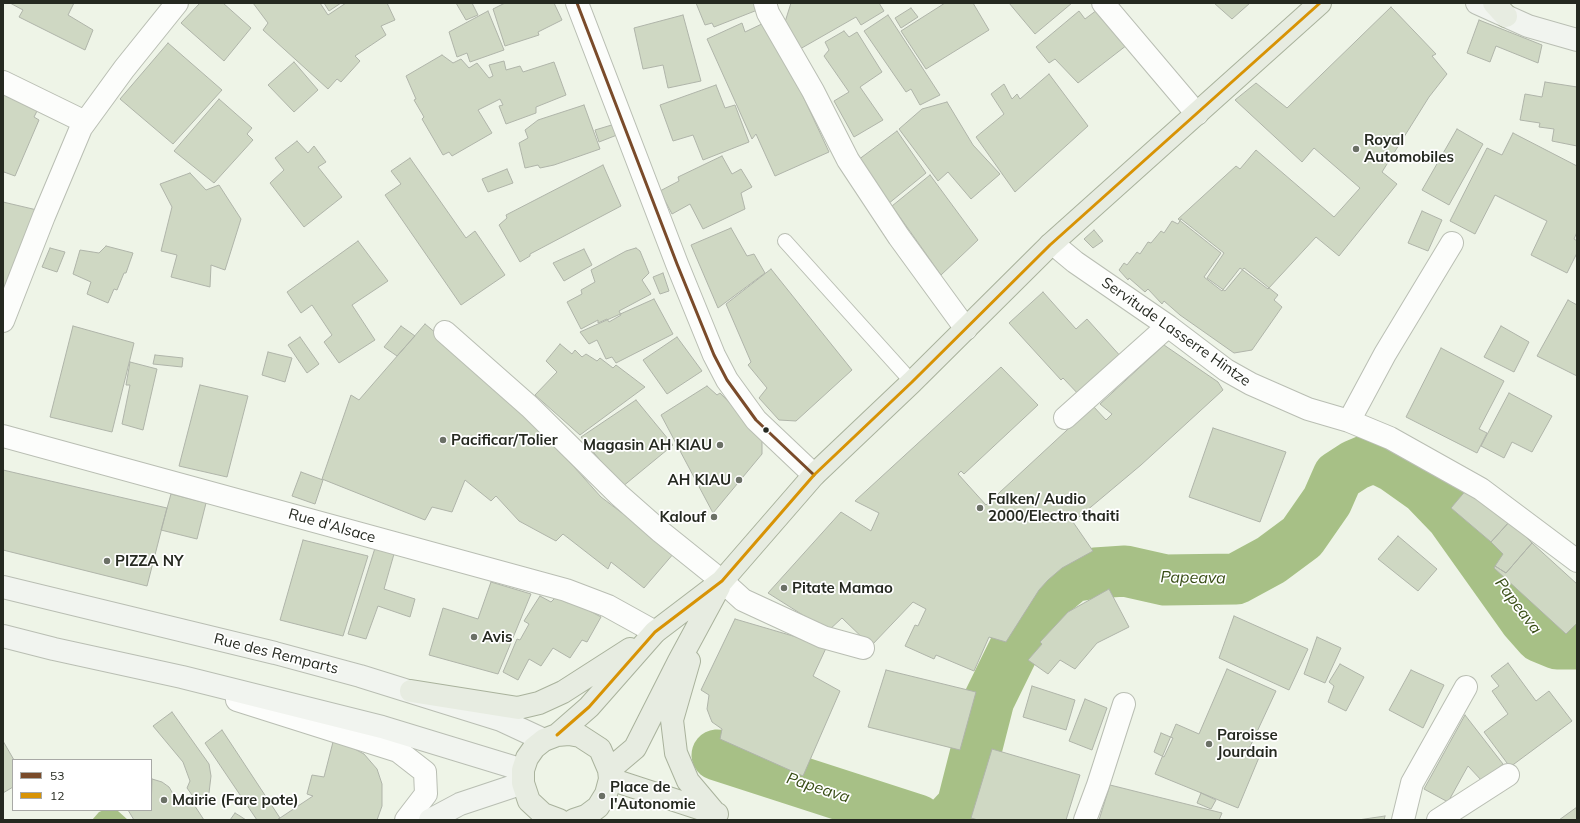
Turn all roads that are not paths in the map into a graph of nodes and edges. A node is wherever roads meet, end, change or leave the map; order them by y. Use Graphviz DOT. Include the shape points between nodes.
graph roads {
  1 [pos="177,3"];
  2 [pos="577,3"];
  3 [pos="765,3"];
  4 [pos="1103,3"];
  5 [pos="1320,3"];
  6 [pos="1477,3"];
  7 [pos="1500,9"];
  8 [pos="1577,40"];
  9 [pos="3,82"];
  10 [pos="1197,114"];
  11 [pos="85,122"];
  12 [pos="785,241"];
  13 [pos="1452,243"];
  14 [pos="1050,245"];
  15 [pos="3,321"];
  16 [pos="1168,326"];
  17 [pos="966,328"];
  18 [pos="444,332"];
  19 [pos="912,382"];
  20 [pos="1066,418"];
  21 [pos="1349,421"];
  22 [pos="3,436"];
  23 [pos="814,475"];
  24 [pos="1577,561"];
  25 [pos="722,581"];
  26 [pos="3,587"];
  27 [pos="701,621"];
  28 [pos="654,632"];
  29 [pos="3,636"];
  30 [pos="863,648"];
  31 [pos="121,664"];
  32 [pos="1466,688"];
  33 [pos="411,691"];
  34 [pos="1124,704"];
  35 [pos="551,737"];
  36 [pos="610,775"];
  37 [pos="1508,775"];
  38 [pos="523,776"];
  39 [pos="721,816"];
  40 [pos="547,818"];
  41 [pos="406,820"];
  42 [pos="430,820"];
  43 [pos="574,820"];
  44 [pos="1085,820"];
  45 [pos="1403,820"];
  46 [pos="1438,820"];
  1 -- 11 [label="street"];
  2 -- 23 [label="street" via="640,172 727,380 756,420"];
  3 -- 17 [label="street" via="768,13 813,90 848,160 899,237"];
  4 -- 10 [label="street"];
  5 -- 10 [label="main road"];
  6 -- 7 [label="main road"];
  7 -- 8 [label="main road" via="1541,31"];
  9 -- 11 [label="street"];
  10 -- 14 [label="main road"];
  11 -- 15 [label="street"];
  12 -- 19 [label="lane"];
  13 -- 21 [label="street" via="1385,354"];
  14 -- 16 [label="street, Servitude Lasserre Hintze" via="1057,247"];
  14 -- 17 [label="main road"];
  16 -- 20 [label="street"];
  16 -- 21 [label="street, Servitude Lasserre Hintze" via="1226,370 1251,384 1308,409"];
  17 -- 19 [label="main road"];
  18 -- 25 [label="street" via="530,407 619,495"];
  19 -- 23 [label="main road"];
  21 -- 24 [label="street, Servitude Lasserre Hintze" via="1390,438 1481,489"];
  22 -- 28 [label="street, Rue d'Alsace" via="566,590 608,606"];
  23 -- 25 [label="main road"];
  25 -- 27 [label="main road"];
  25 -- 28 [label="main road"];
  25 -- 30 [label="street" via="743,600 823,637"];
  26 -- 33 [label="main road, Rue des Remparts" via="275,653"];
  27 -- 36 [label="main road" via="635,748"];
  27 -- 39 [label="main road" via="672,720 676,753 688,781"];
  28 -- 33 [label="main road" via="590,676 539,703 518,708"];
  28 -- 35 [label="main road" via="589,707"];
  29 -- 31 [label="main road"];
  31 -- 38 [label="main road" via="382,727"];
  31 -- 41 [label="street" via="398,751 425,772 426,794"];
  32 -- 45 [label="street" via="1412,782"];
  33 -- 35 [label="main road, Rue des Remparts"];
  34 -- 44 [label="street"];
  35 -- 36 [label="main road" via="580,736 591,741 600,749"];
  35 -- 38 [label="main road" via="534,748 527,758"];
  36 -- 39 [label="main road"];
  36 -- 43 [label="main road" via="606,794 598,807 586,816"];
  37 -- 46 [label="street"];
  38 -- 40 [label="main road" via="529,800"];
  38 -- 42 [label="main road"];
}
